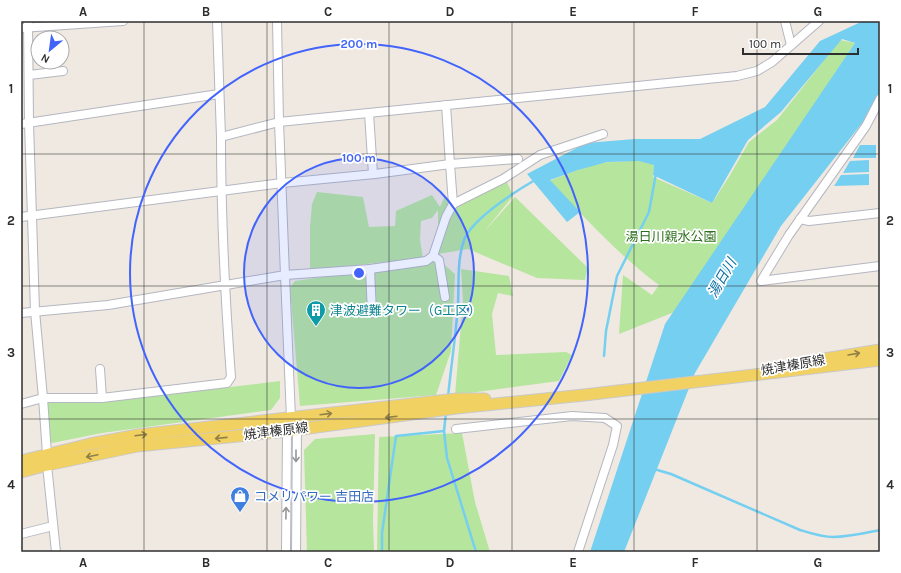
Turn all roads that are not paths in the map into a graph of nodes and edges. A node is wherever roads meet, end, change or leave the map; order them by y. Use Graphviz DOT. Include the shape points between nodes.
graph roads {
  1 [pos="123,21"];
  2 [pos="217,21"];
  3 [pos="277,21"];
  4 [pos="785,21"];
  5 [pos="819,21"];
  6 [pos="26,26"];
  7 [pos="791,45"];
  8 [pos="64,71"];
  9 [pos="28,75"];
  10 [pos="220,94"];
  11 [pos="880,99"];
  12 [pos="446,105"];
  13 [pos="369,113"];
  14 [pos="279,122"];
  15 [pos="25,124"];
  16 [pos="603,134"];
  17 [pos="221,137"];
  18 [pos="518,159"];
  19 [pos="450,164"];
  20 [pos="373,174"];
  21 [pos="282,183"];
  22 [pos="221,191"];
  23 [pos="453,204"];
  24 [pos="880,213"];
  25 [pos="32,216"];
  26 [pos="21,217"];
  27 [pos="800,219"];
  28 [pos="433,256"];
  29 [pos="880,266"];
  30 [pos="370,269"];
  31 [pos="285,275"];
  32 [pos="224,285"];
  33 [pos="445,297"];
  34 [pos="36,311"];
  35 [pos="21,313"];
  36 [pos="372,313"];
  37 [pos="880,350"];
  38 [pos="880,360"];
  39 [pos="100,369"];
  40 [pos="705,380"];
  41 [pos="43,398"];
  42 [pos="102,398"];
  43 [pos="21,404"];
  44 [pos="430,407"];
  45 [pos="291,418"];
  46 [pos="292,429"];
  47 [pos="456,429"];
  48 [pos="47,460"];
  49 [pos="21,461"];
  50 [pos="21,472"];
  51 [pos="53,526"];
  52 [pos="21,534"];
  53 [pos="56,552"];
  54 [pos="286,552"];
  55 [pos="296,552"];
  56 [pos="578,552"];
  1 -- 6 [label="street"];
  2 -- 10 [label="street"];
  3 -- 14 [label="street"];
  4 -- 7 [label="street"];
  5 -- 7 [label="street"];
  6 -- 9 [label="street"];
  7 -- 12 [label="street" via="758,71 737,76"];
  8 -- 9 [label="street"];
  9 -- 15 [label="street"];
  10 -- 15 [label="street"];
  10 -- 17 [label="street"];
  11 -- 27 [label="street" via="866,126"];
  12 -- 13 [label="street"];
  12 -- 19 [label="street"];
  13 -- 14 [label="street"];
  13 -- 20 [label="street"];
  14 -- 17 [label="street"];
  14 -- 21 [label="street"];
  15 -- 25 [label="street"];
  16 -- 23 [label="street" via="540,155 503,179"];
  17 -- 22 [label="street"];
  18 -- 19 [label="street"];
  19 -- 20 [label="street"];
  19 -- 23 [label="street"];
  20 -- 21 [label="street"];
  21 -- 22 [label="street"];
  21 -- 31 [label="street"];
  22 -- 25 [label="street"];
  22 -- 32 [label="street"];
  23 -- 28 [label="street"];
  24 -- 27 [label="street" via="809,221"];
  25 -- 26 [label="street"];
  25 -- 34 [label="street"];
  27 -- 29 [label="street" via="761,281"];
  28 -- 30 [label="street" via="426,261"];
  28 -- 33 [label="street" via="439,260"];
  30 -- 31 [label="street"];
  30 -- 36 [label="street"];
  31 -- 32 [label="street"];
  31 -- 45 [label="street"];
  32 -- 34 [label="street" via="108,305"];
  32 -- 42 [label="street" via="231,377 227,383"];
  34 -- 35 [label="street"];
  34 -- 41 [label="street"];
  40 -- 37 [label="main road, 焼津榛原線, one-way"];
  38 -- 40 [label="main road, 焼津榛原線"];
  39 -- 42 [label="street"];
  40 -- 44 [label="main road, 焼津榛原線" via="534,400"];
  41 -- 42 [label="street"];
  41 -- 43 [label="street"];
  41 -- 48 [label="street"];
  45 -- 44 [label="main road, 焼津榛原線, one-way"];
  44 -- 46 [label="main road, 焼津榛原線, one-way"];
  45 -- 46 [label="street"];
  48 -- 45 [label="main road, 焼津榛原線, one-way" via="90,444 138,435"];
  46 -- 48 [label="main road, 焼津榛原線, one-way" via="138,446"];
  54 -- 46 [label="street, one-way"];
  46 -- 55 [label="street, one-way"];
  47 -- 56 [label="street" via="572,416 605,418 617,426"];
  48 -- 49 [label="main road, 焼津榛原線"];
  48 -- 50 [label="main road, 焼津榛原線"];
  48 -- 51 [label="street"];
  51 -- 52 [label="street"];
  51 -- 53 [label="street"];
}
